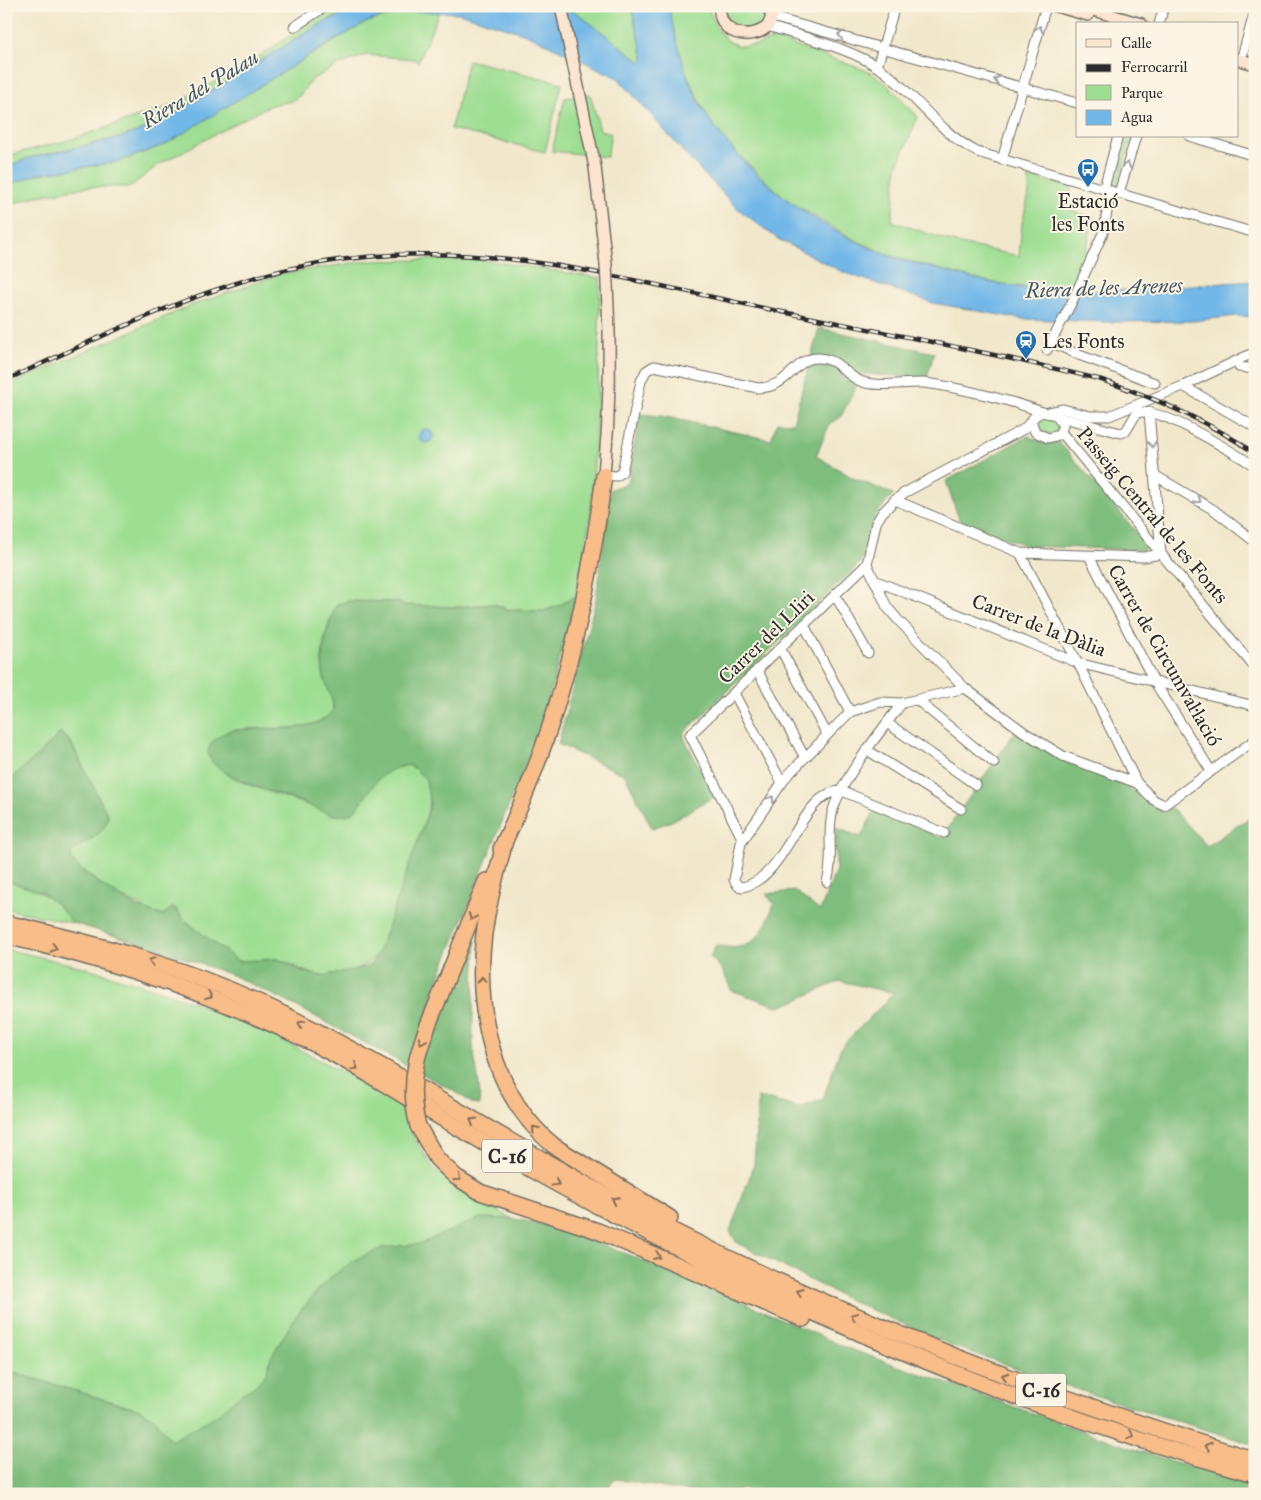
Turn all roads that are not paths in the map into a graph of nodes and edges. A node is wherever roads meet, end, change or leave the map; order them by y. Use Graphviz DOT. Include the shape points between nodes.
graph roads {
  1 [pos="326,6"];
  2 [pos="561,6"];
  3 [pos="895,6"];
  4 [pos="1046,6"];
  5 [pos="1056,6"];
  6 [pos="1080,6"];
  7 [pos="1164,6"];
  8 [pos="718,9"];
  9 [pos="1255,11"];
  10 [pos="769,16"];
  11 [pos="1109,22"];
  12 [pos="1134,22"];
  13 [pos="1160,22"];
  14 [pos="294,27"];
  15 [pos="883,48"];
  16 [pos="1239,54"];
  17 [pos="1255,56"];
  18 [pos="1255,64"];
  19 [pos="878,66"];
  20 [pos="1023,88"];
  21 [pos="1076,103"];
  22 [pos="1118,138"];
  23 [pos="1135,138"];
  24 [pos="1196,138"];
  25 [pos="1255,156"];
  26 [pos="1002,160"];
  27 [pos="1112,191"];
  28 [pos="1255,233"];
  29 [pos="1252,357"];
  30 [pos="1239,367"];
  31 [pos="1255,368"];
  32 [pos="1155,383"];
  33 [pos="1183,386"];
  34 [pos="1046,412"];
  35 [pos="1149,412"];
  36 [pos="1059,417"];
  37 [pos="1032,423"];
  38 [pos="1255,427"];
  39 [pos="1061,432"];
  40 [pos="1255,466"];
  41 [pos="604,475"];
  42 [pos="1156,476"];
  43 [pos="895,500"];
  44 [pos="1255,542"];
  45 [pos="1020,553"];
  46 [pos="1161,554"];
  47 [pos="1089,556"];
  48 [pos="867,564"];
  49 [pos="874,580"];
  50 [pos="835,595"];
  51 [pos="804,625"];
  52 [pos="780,648"];
  53 [pos="868,653"];
  54 [pos="1078,663"];
  55 [pos="1255,668"];
  56 [pos="758,670"];
  57 [pos="1154,681"];
  58 [pos="966,688"];
  59 [pos="734,693"];
  60 [pos="917,700"];
  61 [pos="902,703"];
  62 [pos="1255,706"];
  63 [pos="850,712"];
  64 [pos="887,723"];
  65 [pos="827,734"];
  66 [pos="1255,740"];
  67 [pos="867,750"];
  68 [pos="804,756"];
  69 [pos="994,763"];
  70 [pos="1211,771"];
  71 [pos="782,783"];
  72 [pos="1136,783"];
  73 [pos="976,785"];
  74 [pos="842,791"];
  75 [pos="961,809"];
  76 [pos="944,833"];
  77 [pos="505,840"];
  78 [pos="743,840"];
  79 [pos="828,882"];
  80 [pos="6,923"];
  81 [pos="6,936"];
  82 [pos="768,1277"];
  83 [pos="1004,1391"];
  84 [pos="1255,1460"];
  85 [pos="1255,1474"];
  1 -- 14 [label="street"];
  2 -- 41 [label="main road, bridge" via="595,167 606,264 610,390"];
  3 -- 15 [label="street"];
  20 -- 4 [label="street, one-way"];
  5 -- 11 [label="main road"];
  6 -- 12 [label="main road"];
  7 -- 13 [label="street"];
  8 -- 10 [label="main road" via="726,26 739,34 752,35"];
  9 -- 16 [label="street"];
  15 -- 10 [label="street, one-way"];
  10 -- 19 [label="street"];
  15 -- 19 [label="street"];
  20 -- 15 [label="street, one-way"];
  16 -- 17 [label="main road"];
  16 -- 18 [label="main road"];
  19 -- 26 [label="street" via="956,140 977,152"];
  20 -- 21 [label="street"];
  20 -- 26 [label="street"];
  22 -- 27 [label="street"];
  27 -- 23 [label="street, one-way"];
  24 -- 25 [label="street"];
  26 -- 27 [label="street"];
  27 -- 28 [label="street"];
  27 -- 32 [label="street" via="1103,234 1050,344"];
  29 -- 33 [label="street"];
  30 -- 31 [label="street"];
  33 -- 34 [label="street" via="1110,416 1090,416 1062,409"];
  33 -- 38 [label="street"];
  34 -- 36 [label="street"];
  34 -- 37 [label="street" via="1035,416"];
  34 -- 41 [label="street" via="1023,404 923,383 866,383 835,362 818,358 806,360 785,380 766,388 659,366 650,368 641,381 622,472 617,476"];
  35 -- 36 [label="street" via="1136,414 1126,431 1121,433"];
  35 -- 40 [label="street" via="1178,422"];
  35 -- 42 [label="street, one-way"];
  36 -- 39 [label="street" via="1063,426"];
  37 -- 39 [label="street" via="1033,429 1041,436 1052,438"];
  37 -- 43 [label="street"];
  39 -- 46 [label="street, Passeig Central de les Fonts"];
  41 -- 77 [label="highway" via="589,580 568,672 539,758"];
  42 -- 44 [label="street, one-way" via="1214,510"];
  42 -- 46 [label="street"];
  43 -- 45 [label="street"];
  43 -- 48 [label="street" via="876,523"];
  45 -- 47 [label="street"];
  45 -- 54 [label="street"];
  46 -- 47 [label="street" via="1144,557"];
  46 -- 55 [label="street, Passeig Central de les Fonts"];
  47 -- 57 [label="street, Carrer de Circumval·lació"];
  48 -- 49 [label="street"];
  48 -- 50 [label="street, Carrer del Lliri"];
  49 -- 54 [label="street, Carrer de la Dàlia"];
  49 -- 58 [label="street" via="899,621"];
  50 -- 51 [label="street, Carrer del Lliri"];
  50 -- 53 [label="street"];
  51 -- 52 [label="street, Carrer del Lliri"];
  51 -- 63 [label="street"];
  52 -- 56 [label="street, Carrer del Lliri"];
  52 -- 65 [label="street"];
  54 -- 57 [label="street, Carrer de la Dàlia"];
  54 -- 72 [label="street"];
  56 -- 59 [label="street, Carrer del Lliri"];
  56 -- 68 [label="street"];
  57 -- 62 [label="street, Carrer de la Dàlia"];
  57 -- 70 [label="street, Carrer de Circumval·lació"];
  58 -- 60 [label="street"];
  58 -- 72 [label="street" via="1024,732 1063,756"];
  59 -- 71 [label="street"];
  59 -- 78 [label="street, Carrer del Lliri" via="690,736"];
  60 -- 61 [label="street"];
  60 -- 69 [label="street"];
  61 -- 63 [label="street" via="880,702"];
  61 -- 64 [label="street"];
  63 -- 65 [label="street"];
  64 -- 67 [label="street"];
  64 -- 73 [label="street"];
  65 -- 68 [label="street"];
  66 -- 70 [label="street"];
  67 -- 74 [label="street"];
  67 -- 75 [label="street"];
  68 -- 71 [label="street"];
  70 -- 72 [label="street" via="1164,805"];
  78 -- 71 [label="street, one-way"];
  74 -- 76 [label="street"];
  74 -- 78 [label="street" via="831,792 818,800 776,863 757,881 743,887 734,880"];
  74 -- 79 [label="street" via="832,812 832,857"];
  82 -- 77 [label="highway, one-way" via="554,1146 539,1134 511,1098 493,1058 482,979 490,896"];
  77 -- 83 [label="highway, one-way, bridge" via="420,1045 413,1076 418,1126 437,1159 456,1177 480,1192 598,1231 889,1355 960,1380"];
  82 -- 80 [label="highway, C-16, one-way" via="598,1192 398,1076 271,1008 170,967 87,942"];
  81 -- 83 [label="highway, C-16, one-way" via="170,981 308,1040 508,1157 674,1246 809,1310"];
  84 -- 82 [label="highway, C-16, one-way" via="1086,1406 974,1365"];
  83 -- 85 [label="highway, C-16, one-way"];
}
